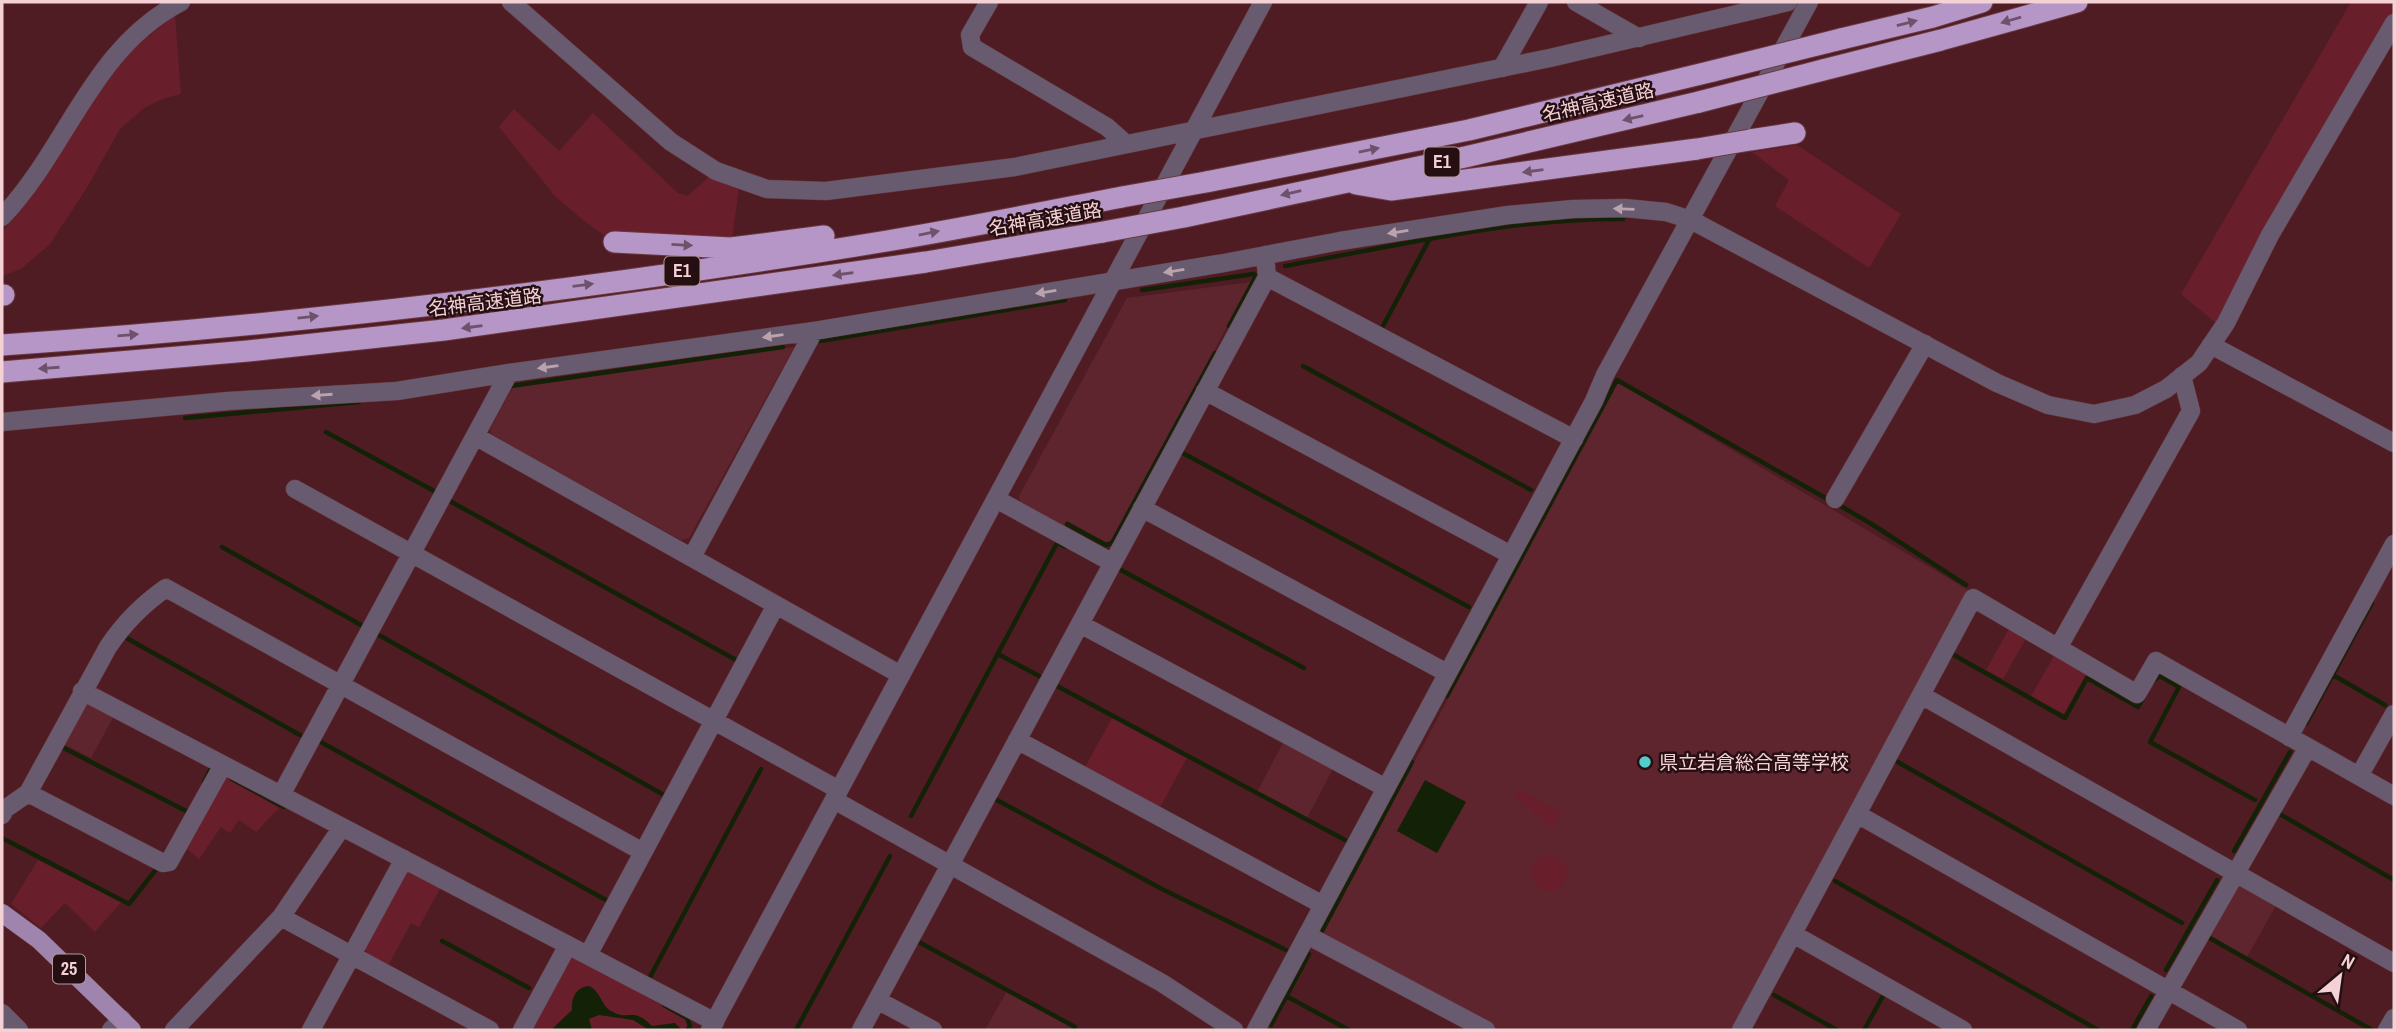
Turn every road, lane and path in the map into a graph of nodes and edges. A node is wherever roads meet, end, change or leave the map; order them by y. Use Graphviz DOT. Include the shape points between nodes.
graph roads {
  1 [pos="181,2"];
  2 [pos="511,2"];
  3 [pos="989,2"];
  4 [pos="1263,2"];
  5 [pos="1539,2"];
  6 [pos="1576,2"];
  7 [pos="1788,2"];
  8 [pos="1809,2"];
  9 [pos="1982,2"];
  10 [pos="2077,2"];
  11 [pos="2394,23"];
  12 [pos="1639,38"];
  13 [pos="2389,42"];
  14 [pos="1502,68"];
  15 [pos="1194,131"];
  16 [pos="1796,133"];
  17 [pos="1125,143"];
  18 [pos="1341,182"];
  19 [pos="2,217"];
  20 [pos="1691,220"];
  21 [pos="888,241"];
  22 [pos="614,242"];
  23 [pos="1265,255"];
  24 [pos="1267,276"];
  25 [pos="1114,281"];
  26 [pos="814,331"];
  27 [pos="1925,344"];
  28 [pos="2,345"];
  29 [pos="2211,345"];
  30 [pos="2,372"];
  31 [pos="509,373"];
  32 [pos="2182,376"];
  33 [pos="1205,391"];
  34 [pos="2,422"];
  35 [pos="475,436"];
  36 [pos="1574,439"];
  37 [pos="2394,443"];
  38 [pos="295,489"];
  39 [pos="996,499"];
  40 [pos="1835,499"];
  41 [pos="1142,508"];
  42 [pos="2394,546"];
  43 [pos="412,553"];
  44 [pos="1511,555"];
  45 [pos="692,557"];
  46 [pos="1113,563"];
  47 [pos="776,605"];
  48 [pos="1080,624"];
  49 [pos="2058,648"];
  50 [pos="1447,673"];
  51 [pos="901,675"];
  52 [pos="341,685"];
  53 [pos="82,691"];
  54 [pos="1921,695"];
  55 [pos="2394,714"];
  56 [pos="714,721"];
  57 [pos="2289,737"];
  58 [pos="1017,740"];
  59 [pos="2308,747"];
  60 [pos="223,765"];
  61 [pos="2359,776"];
  62 [pos="1386,788"];
  63 [pos="28,793"];
  64 [pos="281,795"];
  65 [pos="836,795"];
  66 [pos="2394,796"];
  67 [pos="1857,814"];
  68 [pos="2,815"];
  69 [pos="342,827"];
  70 [pos="643,852"];
  71 [pos="404,859"];
  72 [pos="950,865"];
  73 [pos="2236,873"];
  74 [pos="1323,905"];
  75 [pos="2,914"];
  76 [pos="281,917"];
  77 [pos="1793,934"];
  78 [pos="1307,935"];
  79 [pos="568,945"];
  80 [pos="588,955"];
  81 [pos="352,956"];
  82 [pos="2394,963"];
  83 [pos="2169,991"];
  84 [pos="877,1000"];
  85 [pos="2,1013"];
  86 [pos="2394,1018"];
  87 [pos="712,1026"];
  88 [pos="122,1027"];
  89 [pos="19,1030"];
  90 [pos="174,1030"];
  91 [pos="312,1030"];
  92 [pos="490,1030"];
  93 [pos="522,1030"];
  94 [pos="861,1030"];
  95 [pos="933,1030"];
  96 [pos="1234,1030"];
  97 [pos="1256,1030"];
  98 [pos="1486,1030"];
  99 [pos="1741,1030"];
  100 [pos="1963,1030"];
  101 [pos="2146,1030"];
  102 [pos="2238,1030"];
  103 [pos="2387,1030"];
  1 -- 19 [label="street" via="123,44 33,180"];
  2 -- 17 [label="street" via="671,142 716,171 767,189 826,191 1015,167"];
  3 -- 17 [label="street" via="971,34 972,47 1107,127"];
  4 -- 15 [label="street"];
  5 -- 14 [label="street"];
  6 -- 12 [label="street"];
  7 -- 12 [label="street"];
  8 -- 20 [label="street"];
  21 -- 9 [label="highway, 名神高速道路 / E1, one-way, bridge" via="1469,130"];
  10 -- 18 [label="highway, 名神高速道路 / E1, one-way, bridge" via="1699,102"];
  11 -- 13 [label="street"];
  12 -- 14 [label="street"];
  13 -- 29 [label="street" via="2270,235"];
  14 -- 15 [label="street"];
  15 -- 17 [label="street"];
  15 -- 25 [label="street"];
  16 -- 18 [label="highway, one-way, bridge" via="1391,190"];
  18 -- 30 [label="highway, 名神高速道路 / E1, one-way, bridge" via="1103,232 670,300 444,330"];
  20 -- 23 [label="street, one-way" via="1625,208 1573,209 1472,220"];
  20 -- 27 [label="street"];
  20 -- 36 [label="street"];
  22 -- 21 [label="highway, one-way" via="731,248 833,235"];
  28 -- 21 [label="highway, 名神高速道路 / E1, one-way" via="240,325 624,280"];
  23 -- 24 [label="street"];
  23 -- 25 [label="street, one-way"];
  24 -- 33 [label="street"];
  24 -- 36 [label="street"];
  25 -- 26 [label="street, one-way"];
  25 -- 39 [label="street"];
  26 -- 31 [label="street, one-way"];
  26 -- 45 [label="street"];
  27 -- 32 [label="street" via="2048,405 2094,414 2135,405"];
  27 -- 40 [label="street"];
  29 -- 32 [label="street" via="2199,363"];
  29 -- 37 [label="street"];
  31 -- 34 [label="street, one-way" via="397,391"];
  31 -- 35 [label="street"];
  32 -- 49 [label="street" via="2191,411"];
  33 -- 41 [label="street"];
  33 -- 44 [label="street"];
  35 -- 43 [label="street"];
  35 -- 45 [label="street"];
  36 -- 44 [label="street"];
  38 -- 43 [label="street"];
  39 -- 46 [label="street"];
  39 -- 51 [label="street"];
  41 -- 46 [label="street"];
  41 -- 50 [label="street"];
  42 -- 57 [label="street"];
  43 -- 52 [label="street"];
  43 -- 56 [label="street"];
  44 -- 50 [label="street"];
  45 -- 47 [label="street"];
  46 -- 48 [label="street"];
  47 -- 51 [label="street"];
  47 -- 56 [label="street"];
  48 -- 58 [label="street"];
  48 -- 62 [label="street"];
  49 -- 54 [label="street" via="1973,598"];
  49 -- 57 [label="street" via="2137,694 2156,662"];
  50 -- 62 [label="street"];
  51 -- 65 [label="street"];
  52 -- 53 [label="street" via="166,588 121,629"];
  52 -- 64 [label="street"];
  52 -- 70 [label="street"];
  53 -- 60 [label="street"];
  53 -- 63 [label="street"];
  54 -- 67 [label="street"];
  54 -- 73 [label="street"];
  55 -- 61 [label="street"];
  56 -- 65 [label="street"];
  56 -- 70 [label="street"];
  57 -- 59 [label="street"];
  58 -- 72 [label="street"];
  58 -- 74 [label="street"];
  59 -- 61 [label="street"];
  59 -- 73 [label="street"];
  60 -- 63 [label="street" via="169,862 163,863"];
  60 -- 64 [label="street"];
  61 -- 66 [label="street"];
  62 -- 74 [label="street"];
  63 -- 68 [label="street"];
  64 -- 69 [label="street"];
  65 -- 72 [label="street"];
  65 -- 87 [label="street"];
  67 -- 77 [label="street"];
  67 -- 83 [label="street"];
  69 -- 71 [label="street"];
  69 -- 76 [label="street"];
  70 -- 80 [label="street"];
  71 -- 79 [label="street"];
  71 -- 81 [label="street"];
  72 -- 84 [label="street"];
  72 -- 96 [label="street" via="1162,983"];
  73 -- 82 [label="street"];
  73 -- 83 [label="street"];
  74 -- 78 [label="street"];
  75 -- 88 [label="main road, 25" via="39,940"];
  76 -- 81 [label="street"];
  76 -- 90 [label="street"];
  77 -- 99 [label="street"];
  77 -- 100 [label="street"];
  78 -- 97 [label="street"];
  78 -- 98 [label="street"];
  79 -- 80 [label="street"];
  79 -- 93 [label="street"];
  80 -- 87 [label="street"];
  81 -- 91 [label="street"];
  81 -- 92 [label="street"];
  83 -- 101 [label="street"];
  83 -- 102 [label="street"];
  84 -- 94 [label="street"];
  84 -- 95 [label="street"];
  85 -- 89 [label="street"];
  86 -- 103 [label="street"];
}
